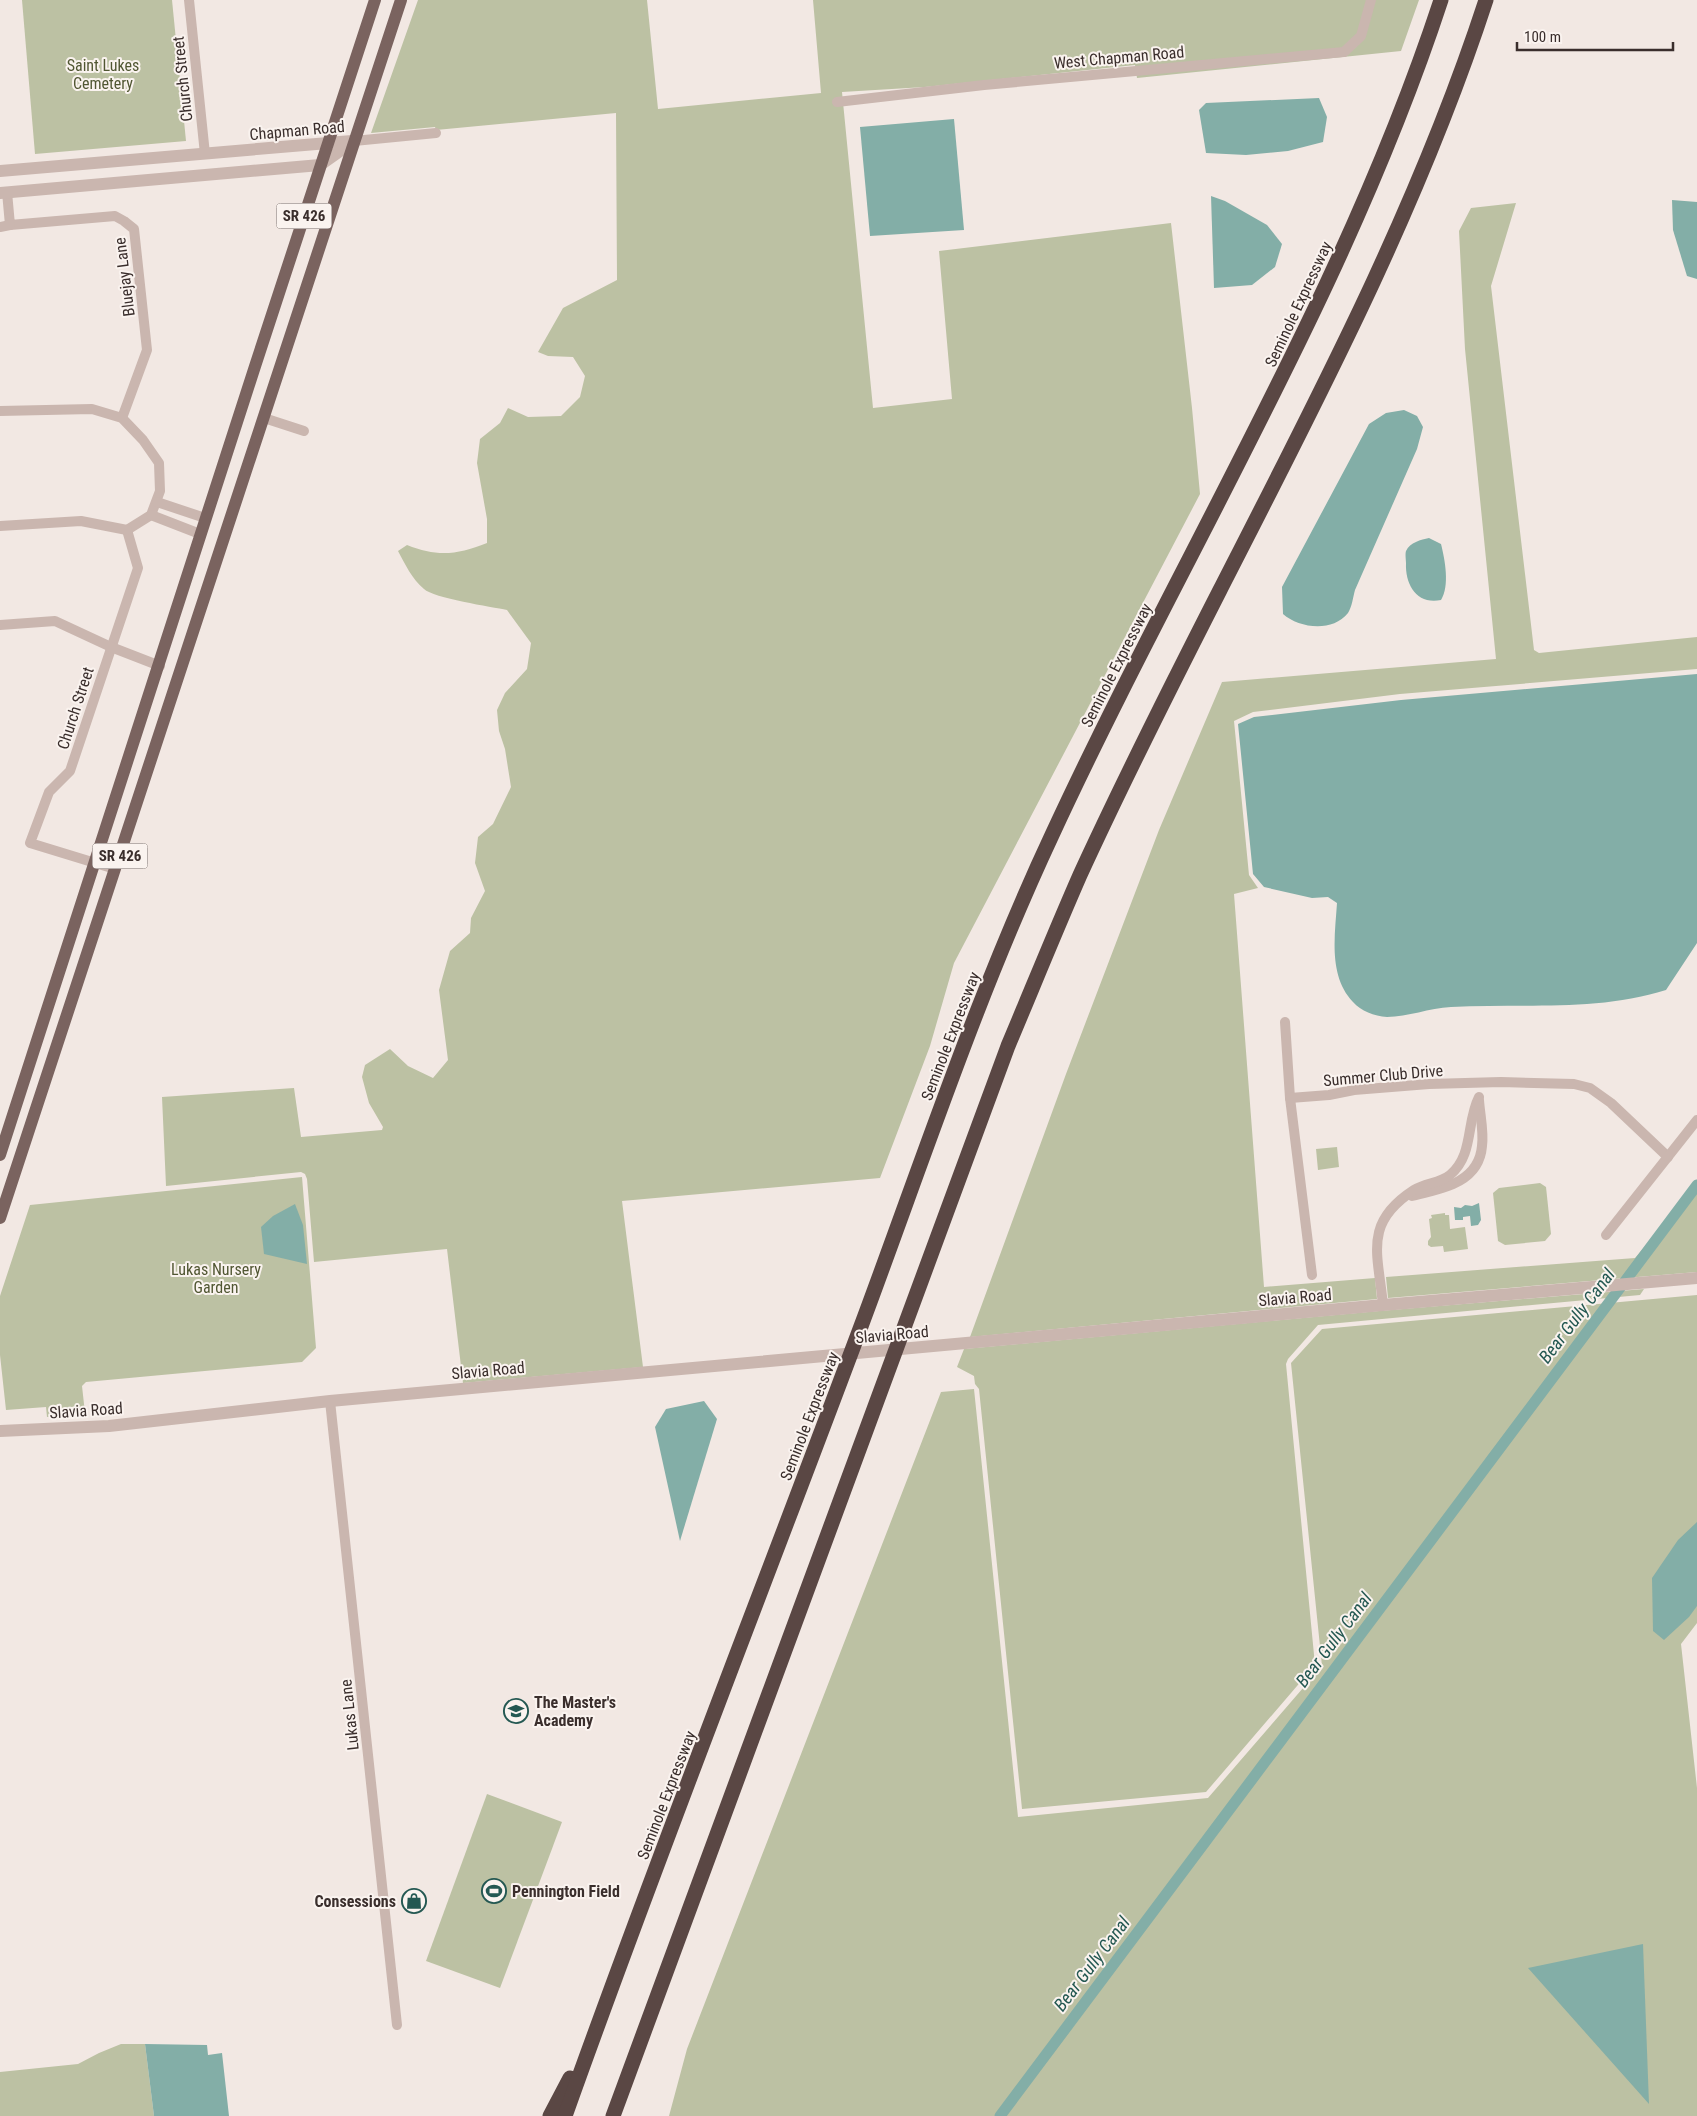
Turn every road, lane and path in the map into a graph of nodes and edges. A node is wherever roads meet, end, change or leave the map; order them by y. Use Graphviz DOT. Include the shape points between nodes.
graph roads {
  1 [pos="189,0"];
  2 [pos="375,0"];
  3 [pos="401,0"];
  4 [pos="1371,0"];
  5 [pos="1440,0"];
  6 [pos="1486,0"];
  7 [pos="837,102"];
  8 [pos="436,133"];
  9 [pos="354,141"];
  10 [pos="327,144"];
  11 [pos="205,154"];
  12 [pos="320,165"];
  13 [pos="0,171"];
  14 [pos="3,192"];
  15 [pos="5,226"];
  16 [pos="0,411"];
  17 [pos="122,418"];
  18 [pos="264,418"];
  19 [pos="304,431"];
  20 [pos="157,502"];
  21 [pos="151,515"];
  22 [pos="205,518"];
  23 [pos="0,526"];
  24 [pos="127,530"];
  25 [pos="200,534"];
  26 [pos="0,625"];
  27 [pos="111,647"];
  28 [pos="160,666"];
  29 [pos="96,863"];
  30 [pos="115,869"];
  31 [pos="1284,1022"];
  32 [pos="1478,1084"];
  33 [pos="1479,1097"];
  34 [pos="1290,1098"];
  35 [pos="1697,1120"];
  36 [pos="0,1154"];
  37 [pos="1668,1157"];
  38 [pos="1404,1198"];
  39 [pos="0,1218"];
  40 [pos="1606,1235"];
  41 [pos="1312,1275"];
  42 [pos="1697,1278"];
  43 [pos="1384,1305"];
  44 [pos="330,1401"];
  45 [pos="0,1432"];
  46 [pos="397,2025"];
  47 [pos="595,2033"];
  48 [pos="550,2116"];
  49 [pos="565,2116"];
  50 [pos="613,2116"];
  1 -- 11 [label="street, Church Street"];
  2 -- 10 [label="main road, SR 426"];
  3 -- 9 [label="main road, SR 426"];
  4 -- 7 [label="street, West Chapman Road" via="1361,36 1344,52"];
  5 -- 47 [label="highway, Seminole Expressway" via="1389,144 1337,265 1115,705 1051,836 1002,948"];
  6 -- 50 [label="highway" via="1399,228 1356,321 1134,762 1080,875 1008,1046"];
  8 -- 9 [label="street"];
  9 -- 10 [label="street, Chapman Road"];
  9 -- 12 [label="street, Chapman Road"];
  9 -- 18 [label="main road, SR 426"];
  10 -- 11 [label="street, Chapman Road"];
  10 -- 12 [label="main road, SR 426"];
  11 -- 13 [label="street, Chapman Road"];
  12 -- 14 [label="street"];
  12 -- 22 [label="main road, SR 426"];
  14 -- 15 [label="street, Bluejay Lane"];
  15 -- 17 [label="street, Bluejay Lane" via="115,216 134,229 146,350"];
  16 -- 17 [label="street" via="92,409"];
  17 -- 20 [label="street" via="143,440 159,464"];
  18 -- 19 [label="street"];
  18 -- 30 [label="main road, SR 426"];
  20 -- 21 [label="street"];
  20 -- 22 [label="street"];
  21 -- 24 [label="street"];
  21 -- 25 [label="street"];
  22 -- 25 [label="main road, SR 426"];
  23 -- 24 [label="street" via="81,521"];
  24 -- 27 [label="street, Church Street" via="138,568"];
  25 -- 28 [label="main road, SR 426"];
  26 -- 27 [label="street" via="55,621"];
  27 -- 28 [label="street"];
  27 -- 29 [label="street, Church Street" via="70,771 49,792 30,843"];
  28 -- 29 [label="main road, SR 426"];
  29 -- 30 [label="street, Church Street"];
  29 -- 36 [label="main road, SR 426"];
  30 -- 39 [label="main road, SR 426"];
  31 -- 34 [label="street"];
  32 -- 33 [label="street"];
  32 -- 34 [label="street, Summer Club Drive" via="1429,1084"];
  32 -- 37 [label="street, Summer Club Drive" via="1574,1084 1590,1088 1611,1103"];
  33 -- 38 [label="street" via="1474,1107 1467,1147 1450,1176 1416,1188"];
  33 -- 38 [label="street" via="1482,1147 1470,1175 1447,1187"];
  34 -- 41 [label="street"];
  35 -- 37 [label="street"];
  37 -- 40 [label="street"];
  38 -- 43 [label="street" via="1385,1216 1379,1227 1376,1249"];
  42 -- 43 [label="street, Slavia Road"];
  43 -- 44 [label="street, Slavia Road"];
  44 -- 45 [label="street, Slavia Road" via="109,1426"];
  44 -- 46 [label="street, Lukas Lane"];
  47 -- 48 [label="highway"];
  47 -- 49 [label="highway, Seminole Expressway"];
}
